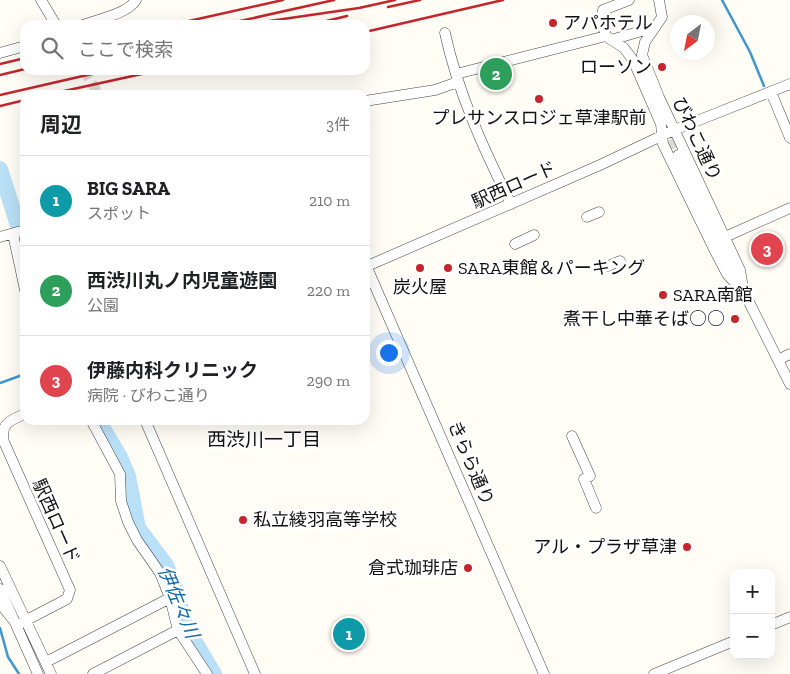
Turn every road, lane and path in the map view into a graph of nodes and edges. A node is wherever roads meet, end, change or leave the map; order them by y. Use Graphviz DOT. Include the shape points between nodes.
graph roads {
  1 [pos="42,0"];
  2 [pos="136,0"];
  3 [pos="629,0"];
  4 [pos="659,0"];
  5 [pos="53,20"];
  6 [pos="97,20"];
  7 [pos="655,27"];
  8 [pos="445,33"];
  9 [pos="609,38"];
  10 [pos="20,47"];
  11 [pos="0,53"];
  12 [pos="457,78"];
  13 [pos="790,84"];
  14 [pos="772,92"];
  15 [pos="370,100"];
  16 [pos="674,130"];
  17 [pos="662,136"];
  18 [pos="790,138"];
  19 [pos="678,155"];
  20 [pos="511,204"];
  21 [pos="790,208"];
  22 [pos="599,212"];
  23 [pos="587,217"];
  24 [pos="18,232"];
  25 [pos="534,236"];
  26 [pos="0,237"];
  27 [pos="725,237"];
  28 [pos="515,244"];
  29 [pos="20,249"];
  30 [pos="620,261"];
  31 [pos="370,263"];
  32 [pos="608,266"];
  33 [pos="370,274"];
  34 [pos="744,294"];
  35 [pos="790,354"];
  36 [pos="778,360"];
  37 [pos="790,384"];
  38 [pos="20,416"];
  39 [pos="94,425"];
  40 [pos="147,425"];
  41 [pos="1,430"];
  42 [pos="572,436"];
  43 [pos="596,508"];
  44 [pos="0,566"];
  45 [pos="0,589"];
  46 [pos="170,598"];
  47 [pos="0,604"];
  48 [pos="790,617"];
  49 [pos="21,623"];
  50 [pos="775,623"];
  51 [pos="178,630"];
  52 [pos="730,643"];
  53 [pos="46,662"];
  54 [pos="38,674"];
  55 [pos="51,674"];
  56 [pos="93,674"];
  57 [pos="207,674"];
  58 [pos="255,674"];
  59 [pos="544,674"];
  60 [pos="654,674"];
  1 -- 5 [label="street"];
  2 -- 6 [label="street" via="125,9"];
  3 -- 9 [label="street" via="603,10 601,20"];
  4 -- 7 [label="street, びわこ通り" via="663,14"];
  7 -- 9 [label="street"];
  7 -- 16 [label="street, びわこ通り" via="645,42 642,55"];
  8 -- 12 [label="street"];
  9 -- 12 [label="street"];
  9 -- 17 [label="street, びわこ通り" via="624,48 633,60"];
  10 -- 11 [label="street"];
  12 -- 15 [label="street" via="436,90"];
  12 -- 20 [label="street" via="491,164"];
  13 -- 14 [label="street, 駅西ロード"];
  14 -- 16 [label="street, 駅西ロード"];
  14 -- 18 [label="street"];
  16 -- 17 [label="street, 駅西ロード"];
  16 -- 27 [label="street, びわこ通り"];
  17 -- 20 [label="street, 駅西ロード"];
  17 -- 34 [label="street, びわこ通り" via="716,253 727,274"];
  19 -- 34 [label="street"];
  20 -- 31 [label="street, 駅西ロード"];
  21 -- 27 [label="street"];
  22 -- 23 [label="street"];
  24 -- 26 [label="street"];
  24 -- 29 [label="street"];
  25 -- 28 [label="street"];
  27 -- 34 [label="street, びわこ通り" via="740,270"];
  30 -- 32 [label="street"];
  33 -- 59 [label="street, きらら通り"];
  34 -- 36 [label="street, びわこ通り"];
  35 -- 36 [label="street"];
  36 -- 37 [label="street, びわこ通り"];
  38 -- 41 [label="street, 駅西ロード"];
  39 -- 46 [label="street" via="120,474 121,501 128,522 160,573"];
  40 -- 58 [label="street"];
  41 -- 49 [label="street, 駅西ロード" via="10,458 70,590 67,599"];
  42 -- 43 [label="street" via="590,476 584,478"];
  44 -- 49 [label="street"];
  45 -- 49 [label="street"];
  46 -- 51 [label="street"];
  46 -- 53 [label="street"];
  47 -- 49 [label="street"];
  48 -- 50 [label="street"];
  49 -- 53 [label="street"];
  49 -- 54 [label="street"];
  51 -- 56 [label="street"];
  51 -- 57 [label="street"];
  52 -- 60 [label="street"];
  53 -- 55 [label="street"];
}
